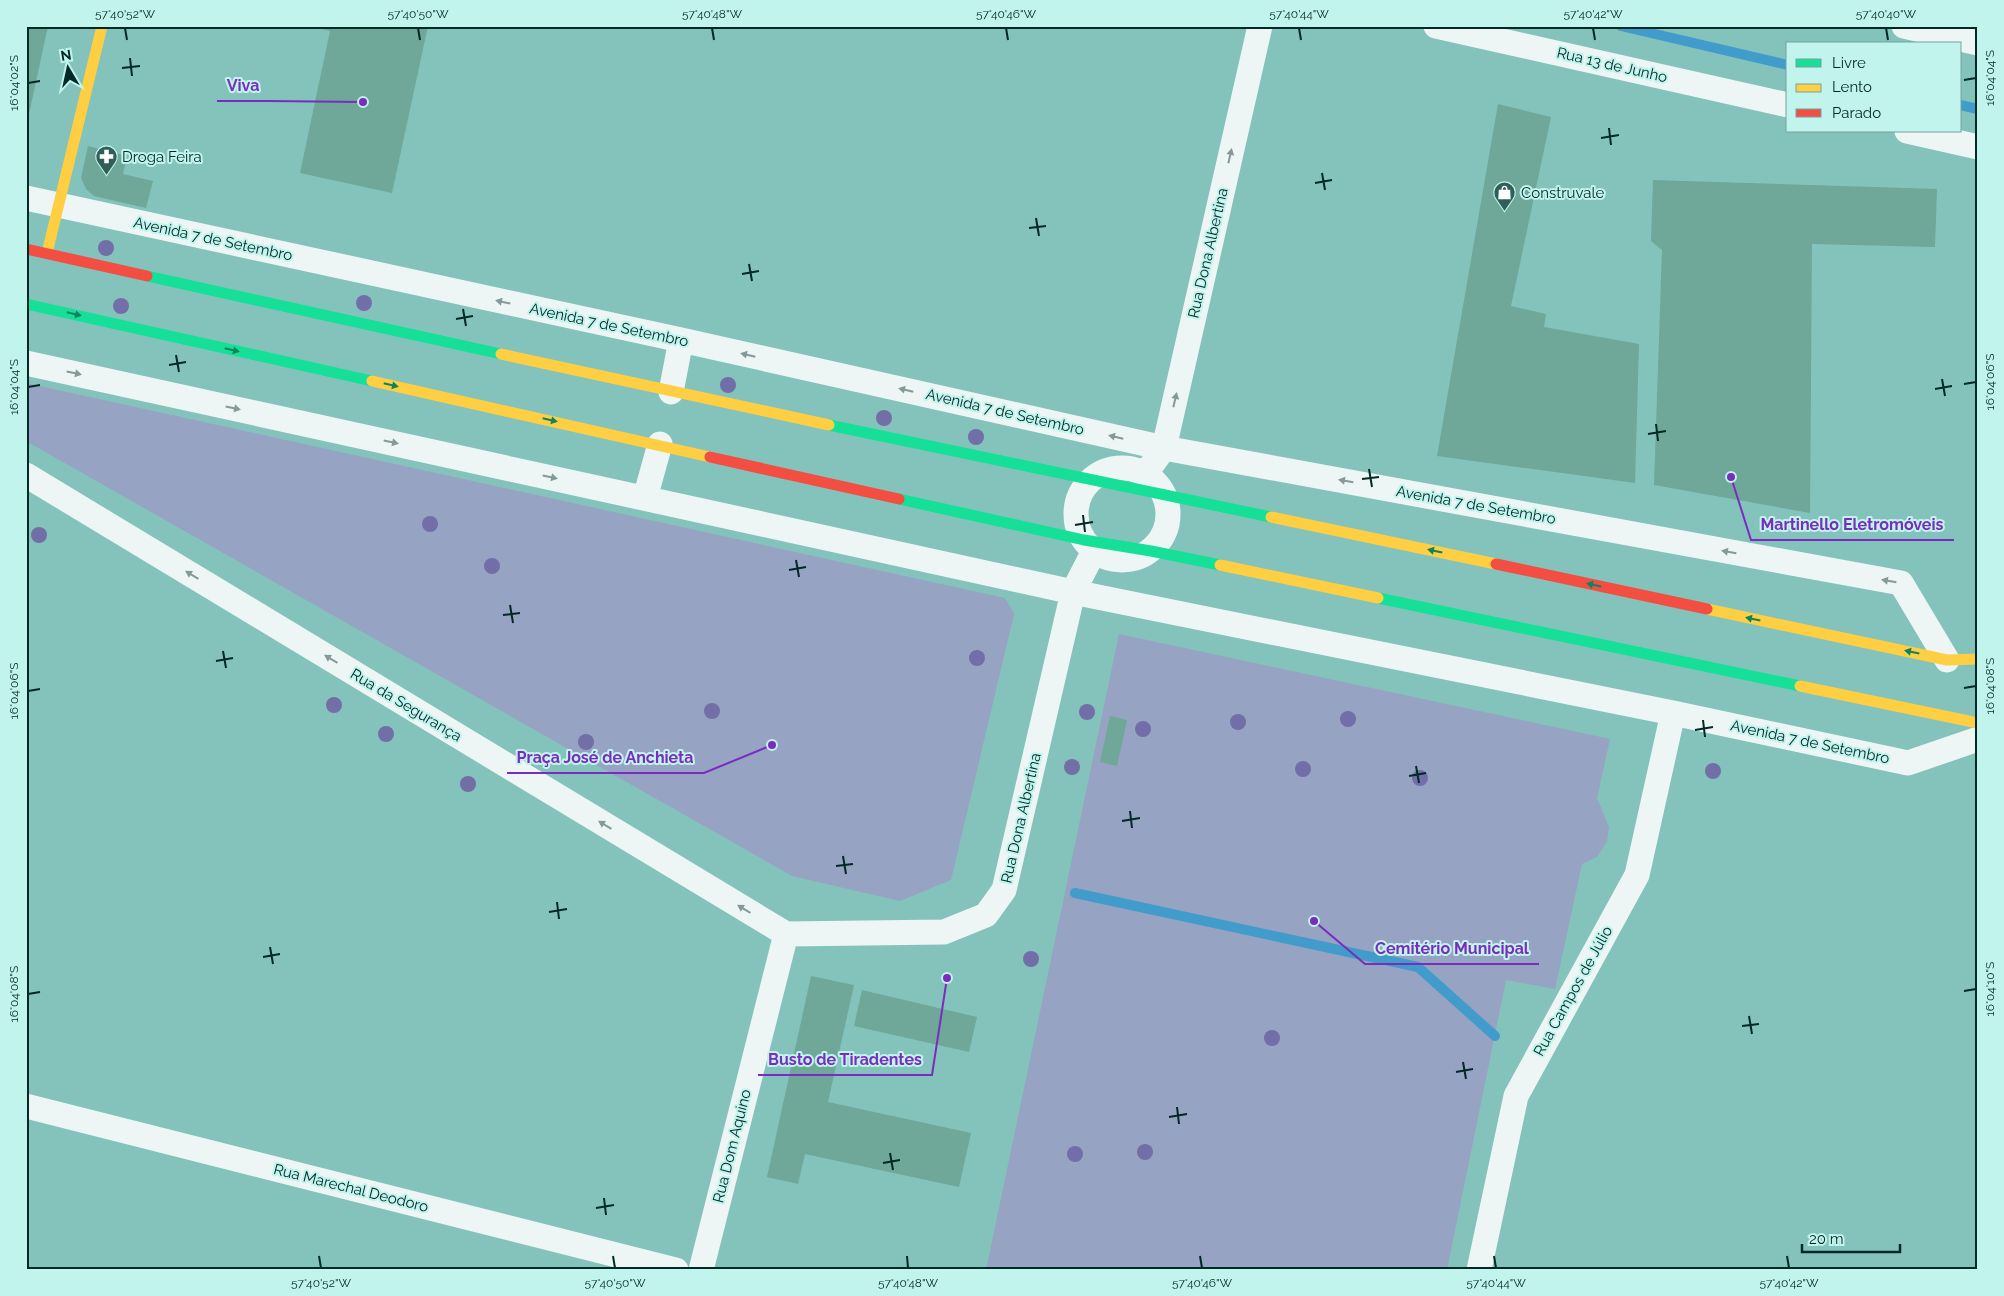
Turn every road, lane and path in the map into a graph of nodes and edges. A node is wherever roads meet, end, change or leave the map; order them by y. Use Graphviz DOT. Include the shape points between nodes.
graph roads {
  1 [pos="102,26"];
  2 [pos="1260,26"];
  3 [pos="1436,26"];
  4 [pos="1904,26"];
  5 [pos="1954,32"];
  6 [pos="1978,43"];
  7 [pos="1786,105"];
  8 [pos="1911,132"];
  9 [pos="1978,147"];
  10 [pos="26,198"];
  11 [pos="59,206"];
  12 [pos="26,249"];
  13 [pos="47,253"];
  14 [pos="26,304"];
  15 [pos="681,340"];
  16 [pos="26,363"];
  17 [pos="671,392"];
  18 [pos="660,444"];
  19 [pos="1164,448"];
  20 [pos="1145,474"];
  21 [pos="26,475"];
  22 [pos="1092,479"];
  23 [pos="1164,494"];
  24 [pos="645,498"];
  25 [pos="1089,546"];
  26 [pos="1151,551"];
  27 [pos="1073,592"];
  28 [pos="1978,659"];
  29 [pos="1947,660"];
  30 [pos="1673,713"];
  31 [pos="1978,723"];
  32 [pos="1978,739"];
  33 [pos="786,934"];
  34 [pos="26,1106"];
  35 [pos="676,1270"];
  36 [pos="701,1270"];
  37 [pos="1479,1270"];
  1 -- 11 [label="main road"];
  19 -- 2 [label="street, Rua Dona Albertina, one-way"];
  3 -- 7 [label="street, Rua 13 de Junho"];
  4 -- 5 [label="street"];
  5 -- 6 [label="street"];
  8 -- 9 [label="street"];
  10 -- 11 [label="street, Avenida 7 de Setembro"];
  11 -- 13 [label="main road"];
  15 -- 11 [label="street, Avenida 7 de Setembro, one-way"];
  12 -- 13 [label="main road"];
  13 -- 17 [label="main road"];
  14 -- 18 [label="main road, one-way"];
  15 -- 17 [label="street"];
  19 -- 15 [label="street, Avenida 7 de Setembro, one-way"];
  16 -- 24 [label="street, Avenida 7 de Setembro, one-way"];
  17 -- 22 [label="main road"];
  18 -- 24 [label="street"];
  18 -- 25 [label="main road"];
  19 -- 20 [label="street, Rua Dona Albertina"];
  29 -- 19 [label="street, Avenida 7 de Setembro, one-way" via="1901,584"];
  20 -- 22 [label="street" via="1118,468 1104,471"];
  20 -- 23 [label="street"];
  33 -- 21 [label="street, Rua da Segurança, one-way"];
  22 -- 23 [label="main road"];
  22 -- 25 [label="street" via="1077,501 1076,515 1078,528"];
  23 -- 26 [label="street" via="1169,518 1160,542"];
  29 -- 23 [label="main road, one-way"];
  24 -- 27 [label="street, Avenida 7 de Setembro"];
  25 -- 26 [label="street" via="1107,558 1122,560 1137,558"];
  25 -- 27 [label="street, Rua Dona Albertina"];
  26 -- 31 [label="main road"];
  27 -- 30 [label="street, Avenida 7 de Setembro"];
  27 -- 33 [label="street, Rua Dona Albertina" via="1004,890 986,915 944,932"];
  28 -- 29 [label="main road"];
  30 -- 32 [label="street, Avenida 7 de Setembro" via="1908,763"];
  30 -- 37 [label="street, Rua Campos de Júlio" via="1637,874 1516,1096"];
  33 -- 36 [label="street, Rua Dom Aquino"];
  34 -- 35 [label="street, Rua Marechal Deodoro"];
}
